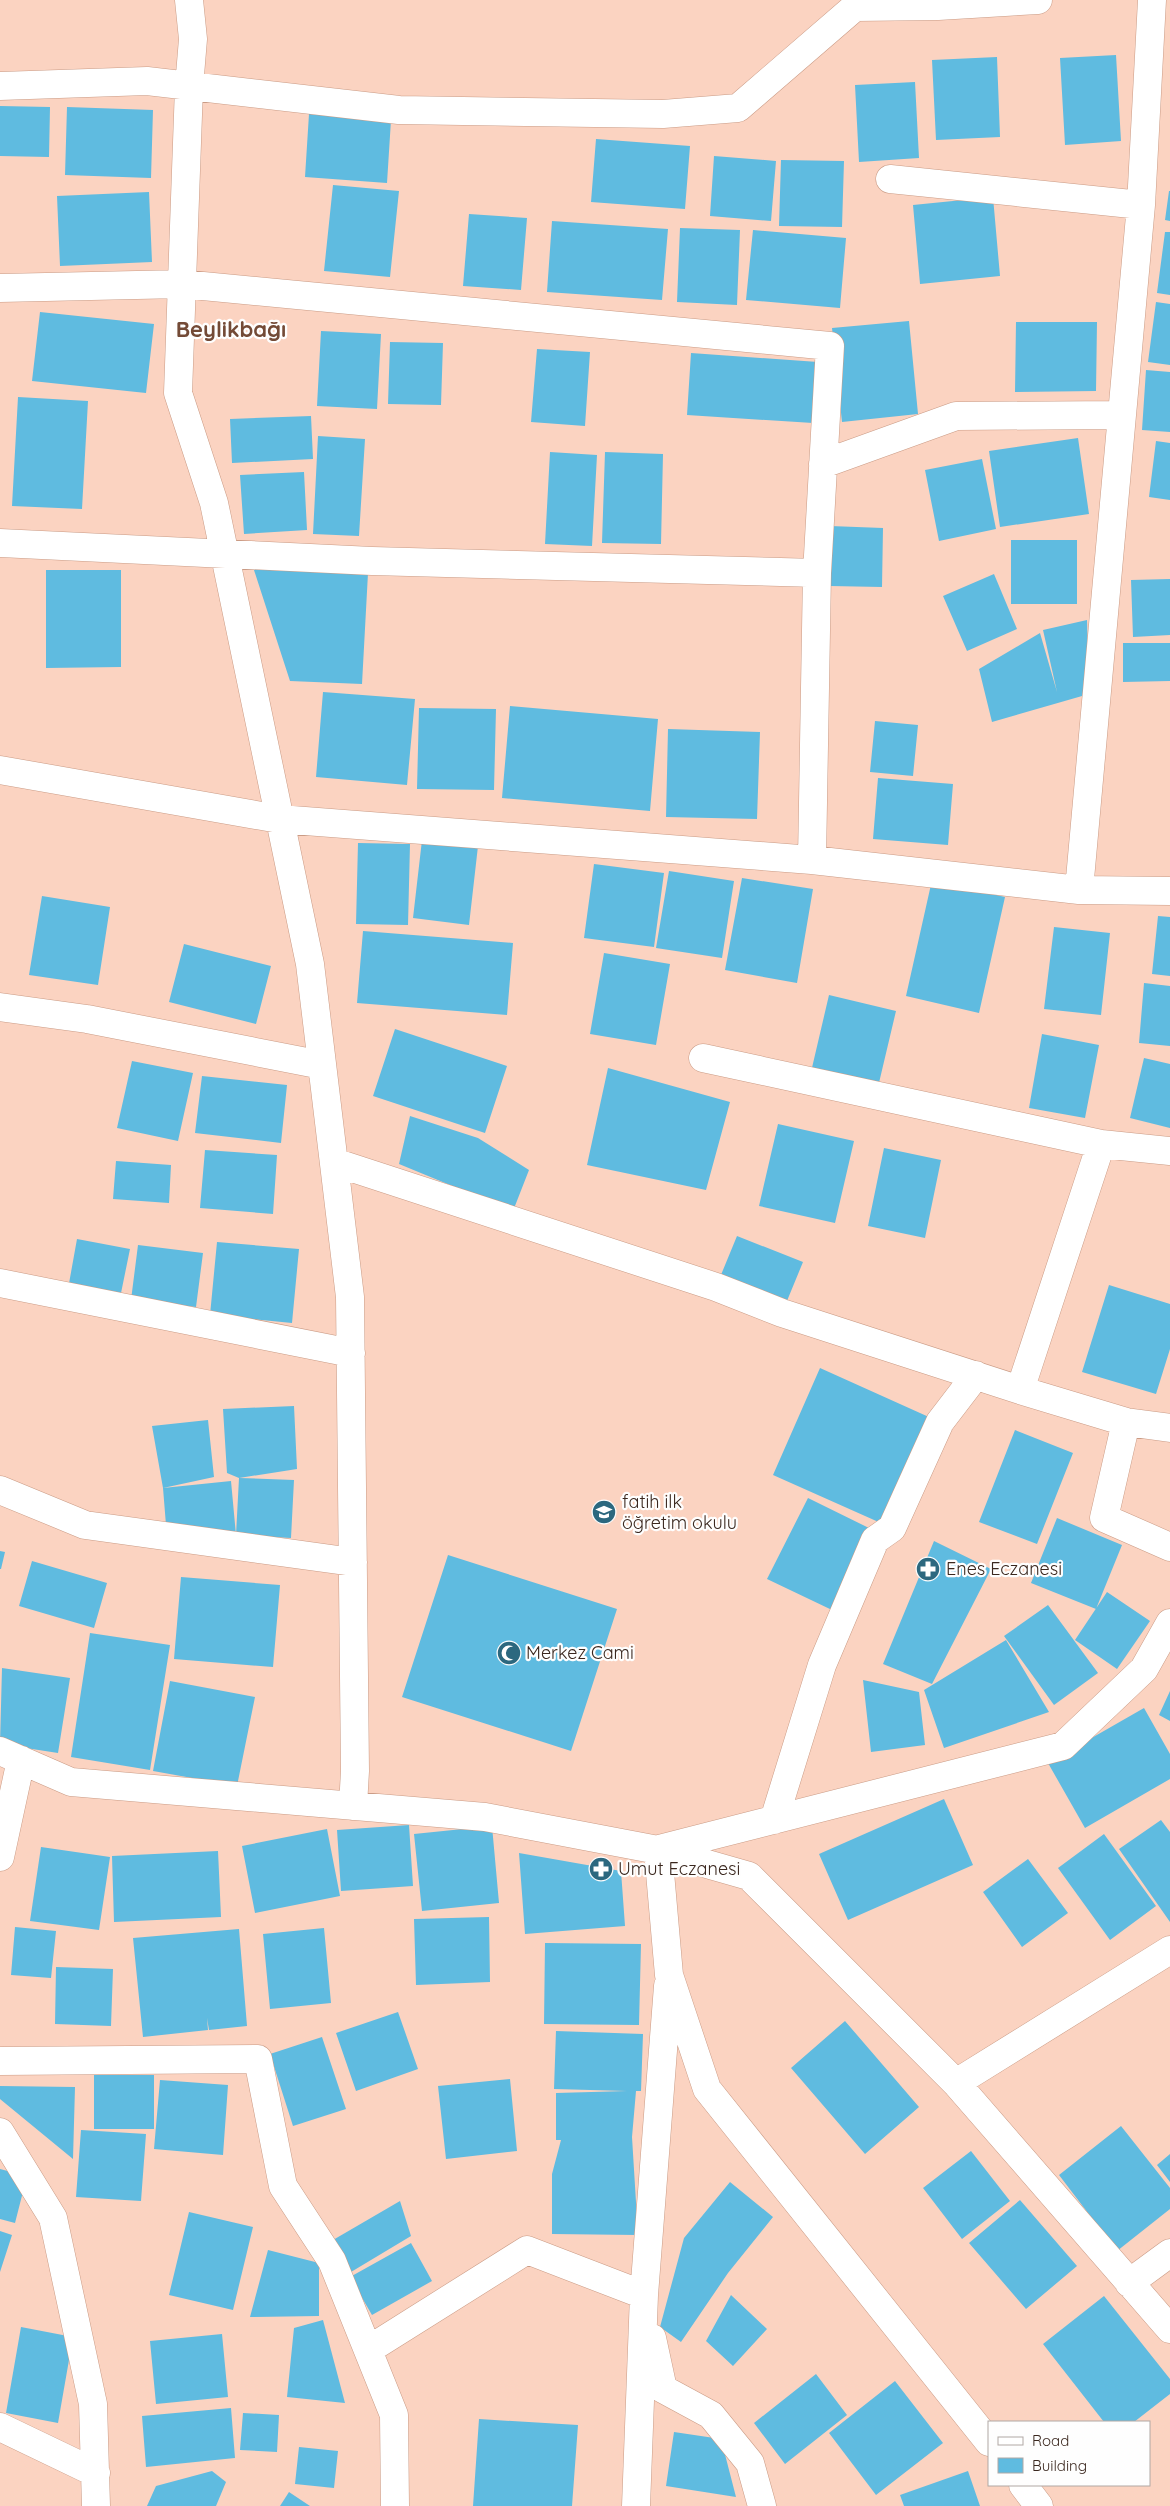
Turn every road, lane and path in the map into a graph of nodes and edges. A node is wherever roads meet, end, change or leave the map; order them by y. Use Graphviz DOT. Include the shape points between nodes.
graph roads {
  1 [pos="189,0"];
  2 [pos="1038,0"];
  3 [pos="1152,0"];
  4 [pos="853,4"];
  5 [pos="0,86"];
  6 [pos="189,87"];
  7 [pos="890,179"];
  8 [pos="1141,205"];
  9 [pos="182,284"];
  10 [pos="0,288"];
  11 [pos="1121,415"];
  12 [pos="823,464"];
  13 [pos="0,543"];
  14 [pos="224,554"];
  15 [pos="817,573"];
  16 [pos="0,770"];
  17 [pos="279,819"];
  18 [pos="812,860"];
  19 [pos="1079,890"];
  20 [pos="1170,890"];
  21 [pos="0,1007"];
  22 [pos="703,1058"];
  23 [pos="322,1065"];
  24 [pos="1101,1144"];
  25 [pos="1170,1151"];
  26 [pos="334,1162"];
  27 [pos="0,1283"];
  28 [pos="350,1352"];
  29 [pos="976,1376"];
  30 [pos="1020,1390"];
  31 [pos="1126,1422"];
  32 [pos="1170,1428"];
  33 [pos="0,1490"];
  34 [pos="1170,1547"];
  35 [pos="353,1562"];
  36 [pos="1170,1623"];
  37 [pos="10,1756"];
  38 [pos="353,1806"];
  39 [pos="774,1820"];
  40 [pos="658,1850"];
  41 [pos="0,1857"];
  42 [pos="1170,1950"];
  43 [pos="669,1975"];
  44 [pos="0,2061"];
  45 [pos="956,2084"];
  46 [pos="0,2132"];
  47 [pos="1170,2253"];
  48 [pos="1129,2282"];
  49 [pos="644,2295"];
  50 [pos="1170,2329"];
  51 [pos="368,2350"];
  52 [pos="0,2428"];
  53 [pos="988,2441"];
  54 [pos="96,2473"];
  55 [pos="1023,2486"];
  56 [pos="96,2506"];
  57 [pos="395,2506"];
  58 [pos="636,2506"];
  59 [pos="762,2506"];
  60 [pos="1040,2506"];
  1 -- 6 [label="street" via="193,39"];
  2 -- 4 [label="street" via="938,6"];
  3 -- 8 [label="street"];
  4 -- 6 [label="street" via="738,108 663,114 399,110"];
  5 -- 6 [label="street" via="147,81"];
  6 -- 9 [label="street"];
  7 -- 8 [label="street"];
  8 -- 11 [label="street"];
  9 -- 10 [label="street"];
  9 -- 12 [label="street" via="830,346"];
  9 -- 14 [label="street" via="178,393 214,503"];
  11 -- 12 [label="street" via="956,416"];
  11 -- 19 [label="street"];
  12 -- 15 [label="street"];
  13 -- 14 [label="street"];
  14 -- 15 [label="street"];
  14 -- 17 [label="street"];
  15 -- 18 [label="street"];
  16 -- 17 [label="street"];
  17 -- 18 [label="street"];
  17 -- 23 [label="street" via="310,964"];
  18 -- 19 [label="street"];
  19 -- 20 [label="street"];
  21 -- 23 [label="street" via="87,1019"];
  22 -- 24 [label="street"];
  23 -- 26 [label="street"];
  24 -- 25 [label="street"];
  24 -- 30 [label="street"];
  26 -- 28 [label="street" via="350,1297"];
  26 -- 29 [label="street"];
  27 -- 28 [label="street"];
  28 -- 35 [label="street"];
  29 -- 30 [label="street"];
  29 -- 39 [label="street" via="940,1422 892,1528 875,1540 822,1664"];
  30 -- 31 [label="street"];
  31 -- 32 [label="street"];
  31 -- 34 [label="street" via="1104,1518"];
  33 -- 35 [label="street" via="85,1525"];
  35 -- 38 [label="street"];
  36 -- 39 [label="street" via="1144,1669 1063,1746"];
  37 -- 38 [label="street" via="71,1782"];
  37 -- 41 [label="street"];
  38 -- 40 [label="street" via="485,1817"];
  39 -- 40 [label="street"];
  40 -- 43 [label="street"];
  40 -- 45 [label="street" via="749,1876"];
  42 -- 45 [label="street"];
  43 -- 49 [label="street"];
  43 -- 53 [label="street" via="707,2089"];
  44 -- 51 [label="street" via="258,2059 283,2186 332,2261"];
  45 -- 48 [label="street"];
  46 -- 54 [label="street" via="52,2218 93,2404"];
  47 -- 48 [label="street"];
  48 -- 50 [label="street"];
  49 -- 51 [label="street" via="527,2250"];
  49 -- 58 [label="street"];
  49 -- 59 [label="street" via="663,2390 711,2415 750,2463"];
  51 -- 57 [label="street" via="394,2415"];
  52 -- 54 [label="street"];
  54 -- 56 [label="street"];
  55 -- 60 [label="street"];
}
